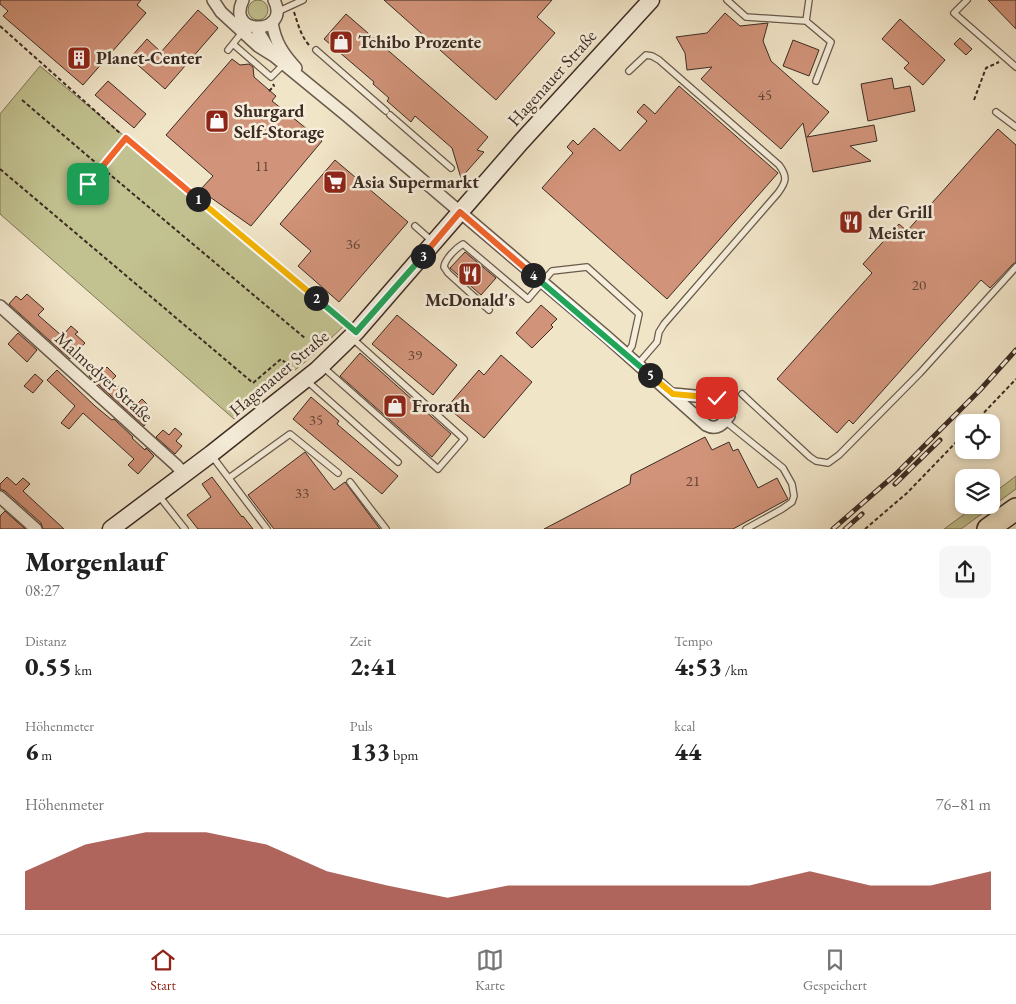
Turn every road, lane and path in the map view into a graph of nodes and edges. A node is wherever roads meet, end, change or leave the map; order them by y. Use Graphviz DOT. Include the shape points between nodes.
graph roads {
  1 [pos="213,0"];
  2 [pos="217,0"];
  3 [pos="242,0"];
  4 [pos="274,0"];
  5 [pos="303,0"];
  6 [pos="651,0"];
  7 [pos="727,0"];
  8 [pos="809,0"];
  9 [pos="967,0"];
  10 [pos="294,10"];
  11 [pos="240,12"];
  12 [pos="275,17"];
  13 [pos="806,21"];
  14 [pos="0,26"];
  15 [pos="249,28"];
  16 [pos="233,44"];
  17 [pos="228,50"];
  18 [pos="316,50"];
  19 [pos="1006,58"];
  20 [pos="283,65"];
  21 [pos="1016,67"];
  22 [pos="629,71"];
  23 [pos="816,81"];
  24 [pos="314,88"];
  25 [pos="22,100"];
  26 [pos="974,100"];
  27 [pos="996,112"];
  28 [pos="1016,127"];
  29 [pos="126,138"];
  30 [pos="102,168"];
  31 [pos="451,168"];
  32 [pos="0,169"];
  33 [pos="88,184"];
  34 [pos="460,212"];
  35 [pos="415,226"];
  36 [pos="434,243"];
  37 [pos="1016,267"];
  38 [pos="542,282"];
  39 [pos="0,307"];
  40 [pos="489,310"];
  41 [pos="354,335"];
  42 [pos="306,339"];
  43 [pos="626,354"];
  44 [pos="286,363"];
  45 [pos="638,364"];
  46 [pos="322,366"];
  47 [pos="1016,379"];
  48 [pos="306,380"];
  49 [pos="673,394"];
  50 [pos="742,394"];
  51 [pos="983,414"];
  52 [pos="725,421"];
  53 [pos="955,443"];
  54 [pos="211,454"];
  55 [pos="398,462"];
  56 [pos="338,473"];
  57 [pos="184,474"];
  58 [pos="229,478"];
  59 [pos="350,482"];
  60 [pos="158,494"];
  61 [pos="0,497"];
  62 [pos="1016,509"];
  63 [pos="36,529"];
  64 [pos="111,529"];
  65 [pos="185,529"];
  66 [pos="267,529"];
  67 [pos="386,529"];
  68 [pos="746,529"];
  69 [pos="865,529"];
  70 [pos="988,529"];
  1 -- 15 [label="street" via="221,12"];
  2 -- 11 [label="street"];
  3 -- 11 [label="street"];
  4 -- 12 [label="street"];
  5 -- 12 [label="lane"];
  6 -- 34 [label="street, Hagenauer Straße"];
  7 -- 13 [label="lane" via="746,18"];
  8 -- 13 [label="lane"];
  9 -- 19 [label="lane" via="954,13"];
  10 -- 18 [label="path" via="306,42"];
  11 -- 15 [label="street"];
  12 -- 15 [label="street" via="265,27"];
  12 -- 24 [label="street" via="275,37 283,53"];
  13 -- 23 [label="lane" via="831,42"];
  14 -- 29 [label="path"];
  15 -- 16 [label="lane"];
  15 -- 20 [label="street"];
  16 -- 17 [label="lane"];
  16 -- 20 [label="lane" via="271,77"];
  18 -- 31 [label="lane"];
  19 -- 21 [label="lane"];
  19 -- 26 [label="path" via="986,68"];
  20 -- 24 [label="street"];
  22 -- 45 [label="lane" via="646,55 659,60 779,165 786,180 664,324 657,342"];
  24 -- 34 [label="street"];
  25 -- 30 [label="path"];
  27 -- 28 [label="lane"];
  29 -- 30 [label="lane"];
  29 -- 41 [label="lane"];
  30 -- 33 [label="lane"];
  30 -- 42 [label="path"];
  32 -- 44 [label="path" via="253,383 282,358"];
  34 -- 36 [label="street, Hagenauer Straße"];
  34 -- 38 [label="street"];
  35 -- 36 [label="lane"];
  36 -- 41 [label="street, Hagenauer Straße"];
  37 -- 50 [label="lane" via="920,373 828,463 810,457"];
  38 -- 40 [label="lane" via="528,299 463,244 459,246 444,267"];
  38 -- 43 [label="street"];
  38 -- 43 [label="lane" via="552,271 587,267 639,314 632,346"];
  39 -- 57 [label="street, Malmedyer Straße"];
  41 -- 46 [label="street, Hagenauer Straße"];
  41 -- 46 [label="lane" via="464,439 438,469"];
  43 -- 45 [label="street"];
  45 -- 49 [label="street"];
  46 -- 48 [label="street, Hagenauer Straße"];
  47 -- 51 [label="path"];
  48 -- 54 [label="street, Hagenauer Straße"];
  48 -- 55 [label="lane"];
  49 -- 52 [label="street" via="710,428 719,427"];
  49 -- 52 [label="street" via="722,400 730,410"];
  52 -- 68 [label="lane" via="783,468 792,484 792,502"];
  53 -- 69 [label="path" via="907,493"];
  54 -- 57 [label="street, Hagenauer Straße"];
  54 -- 58 [label="lane"];
  56 -- 58 [label="lane" via="290,434"];
  57 -- 60 [label="street, Hagenauer Straße"];
  58 -- 66 [label="lane"];
  59 -- 67 [label="lane"];
  60 -- 64 [label="street, Hagenauer Straße"];
  60 -- 65 [label="lane"];
  61 -- 63 [label="street"];
  62 -- 70 [label="highway"];
}
